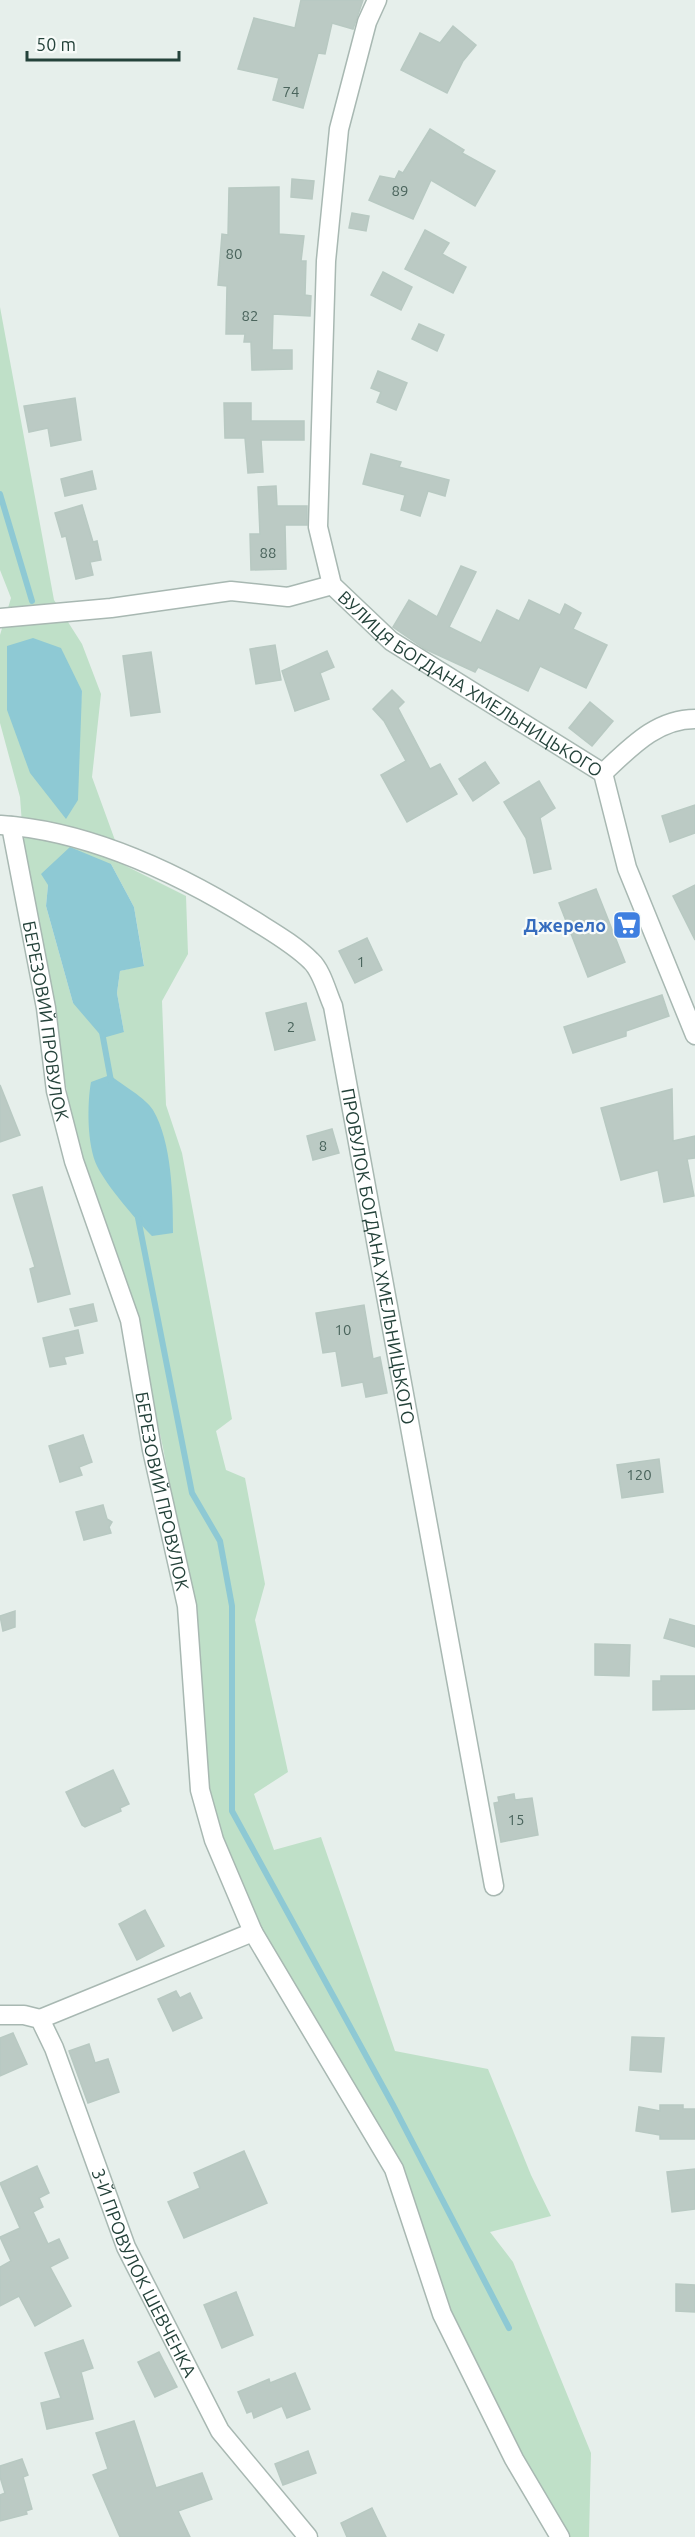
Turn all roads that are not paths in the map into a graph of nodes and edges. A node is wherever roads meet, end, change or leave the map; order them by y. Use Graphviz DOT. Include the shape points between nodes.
graph roads {
  1 [pos="377,0"];
  2 [pos="332,585"];
  3 [pos="0,618"];
  4 [pos="695,718"];
  5 [pos="603,773"];
  6 [pos="5,825"];
  7 [pos="695,1035"];
  8 [pos="494,1886"];
  9 [pos="253,1932"];
  10 [pos="0,2015"];
  11 [pos="40,2019"];
  12 [pos="308,2537"];
  13 [pos="560,2537"];
  1 -- 2 [label="street, ВУЛИЦЯ БОГДАНА ХМЕЛЬНИЦЬКОГО" via="367,22 339,129 326,261 318,527"];
  2 -- 3 [label="street" via="288,597 231,591"];
  2 -- 5 [label="street, ВУЛИЦЯ БОГДАНА ХМЕЛЬНИЦЬКОГО" via="391,641"];
  4 -- 5 [label="street" via="664,724 646,734"];
  5 -- 7 [label="street, ВУЛИЦЯ БОГДАНА ХМЕЛЬНИЦЬКОГО" via="627,868"];
  6 -- 8 [label="street, ПРОВУЛОК БОГДАНА ХМЕЛЬНИЦЬКОГО" via="63,834 144,862 230,906 313,962 333,1006"];
  6 -- 9 [label="street, БЕРЕЗОВИЙ ПРОВУЛОК" via="46,1008 56,1091 84,1195 130,1320 152,1450 187,1606 200,1790 214,1840"];
  9 -- 11 [label="street"];
  9 -- 13 [label="street, БЕРЕЗОВИЙ ПРОВУЛОК" via="394,2169 442,2314 514,2459"];
  10 -- 11 [label="street"];
  11 -- 12 [label="street, 3-Й ПРОВУЛОК ШЕВЧЕНКА" via="126,2247 220,2431"];
}
